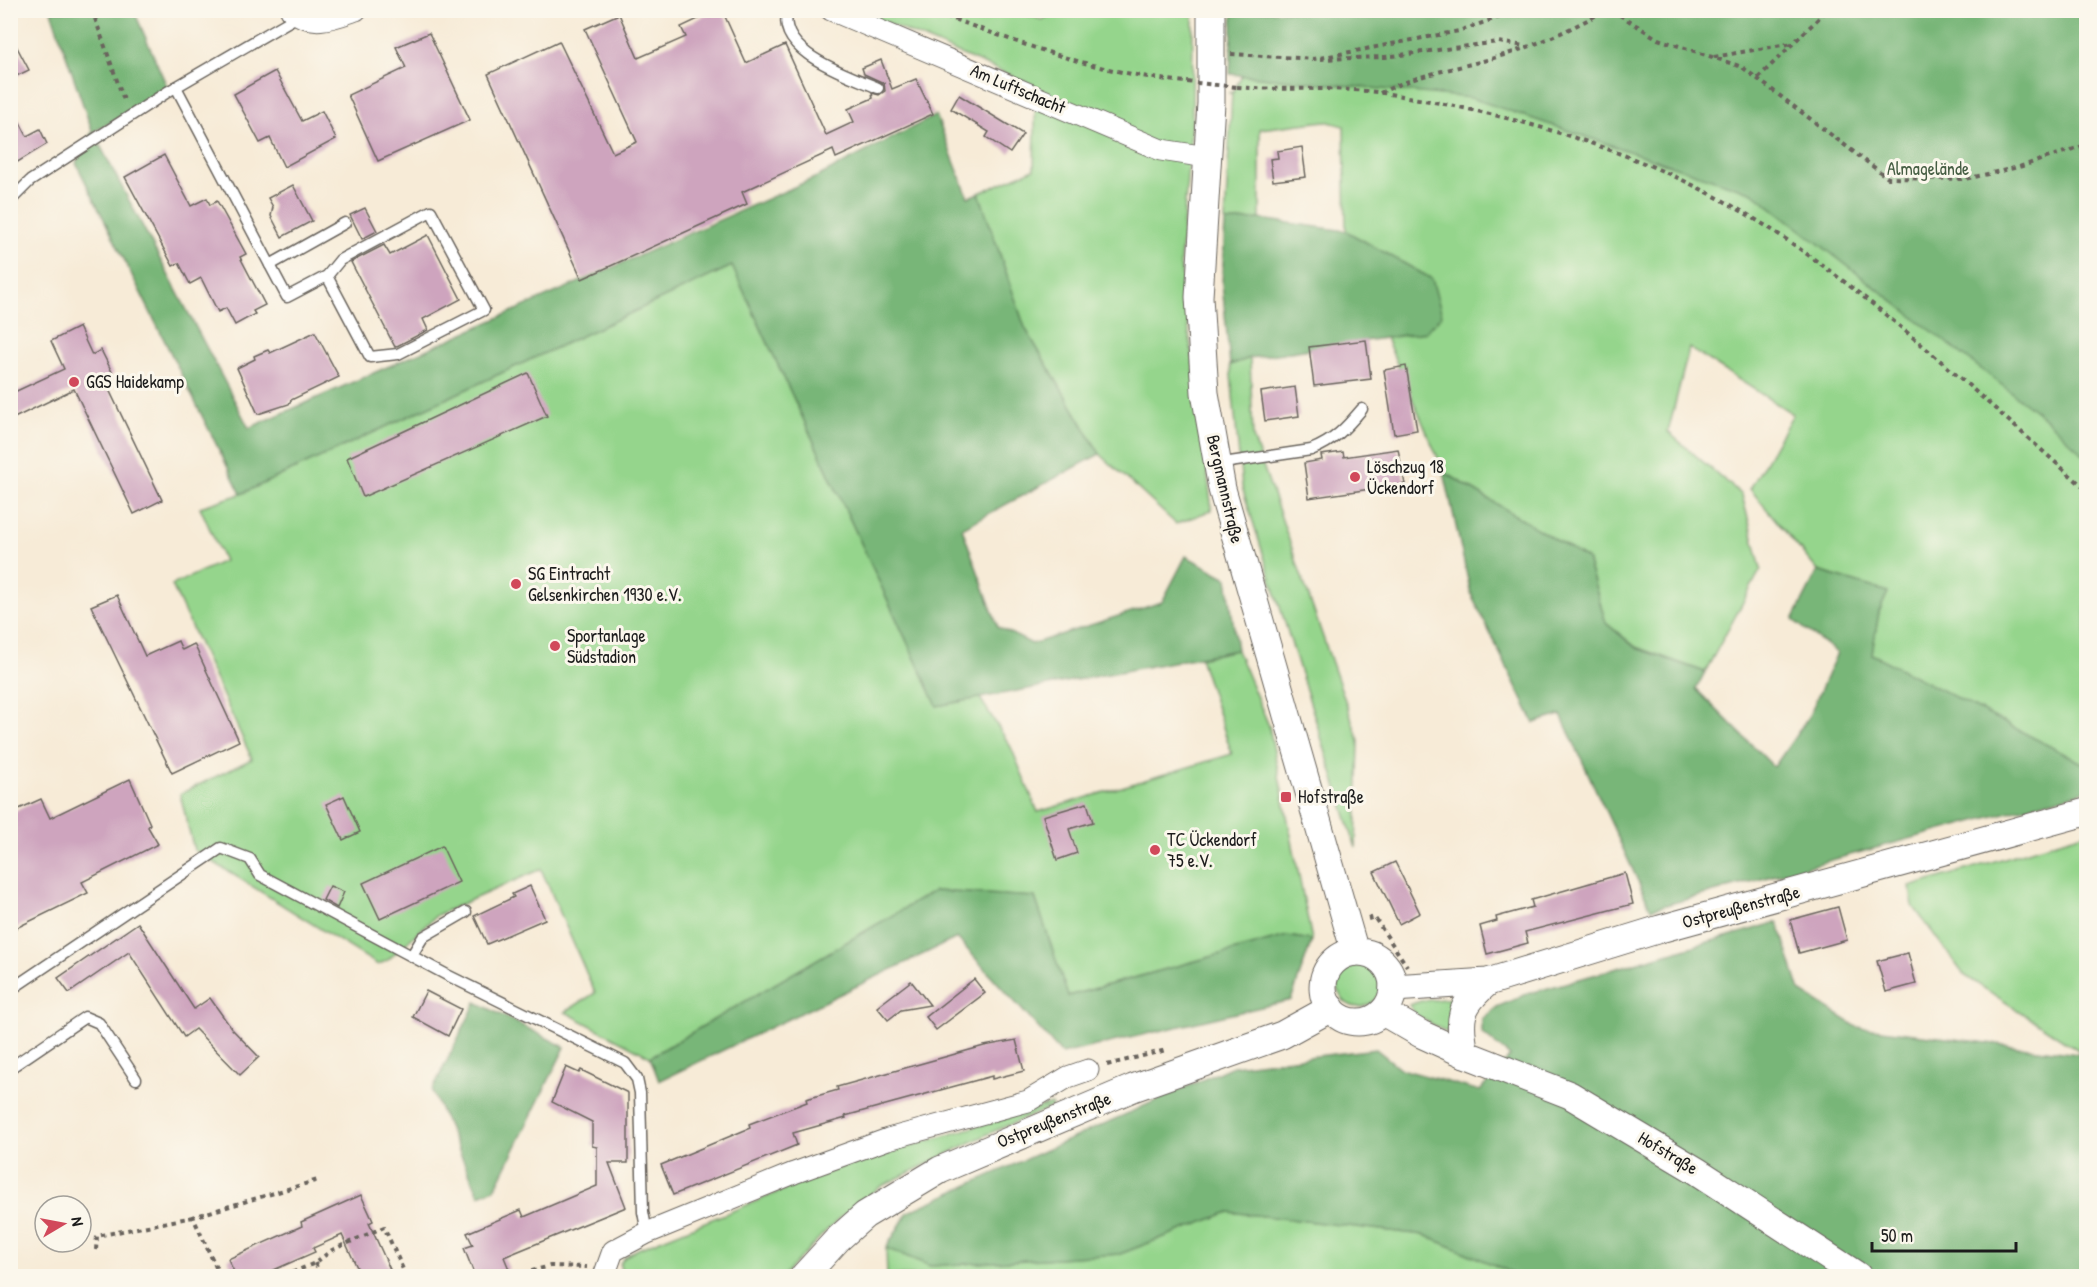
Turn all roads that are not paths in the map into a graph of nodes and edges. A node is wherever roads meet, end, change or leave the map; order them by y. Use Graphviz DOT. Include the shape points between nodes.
graph roads {
  1 [pos="356,10"];
  2 [pos="788,10"];
  3 [pos="831,10"];
  4 [pos="1211,10"];
  5 [pos="295,13"];
  6 [pos="176,87"];
  7 [pos="878,88"];
  8 [pos="1207,156"];
  9 [pos="10,201"];
  10 [pos="345,223"];
  11 [pos="270,265"];
  12 [pos="327,276"];
  13 [pos="1362,409"];
  14 [pos="1216,464"];
  15 [pos="2086,813"];
  16 [pos="466,912"];
  17 [pos="1355,952"];
  18 [pos="412,955"];
  19 [pos="1488,982"];
  20 [pos="10,990"];
  21 [pos="1388,1000"];
  22 [pos="1330,1008"];
  23 [pos="1465,1054"];
  24 [pos="10,1068"];
  25 [pos="1088,1070"];
  26 [pos="136,1079"];
  27 [pos="647,1233"];
  28 [pos="605,1273"];
  29 [pos="804,1276"];
  30 [pos="1858,1276"];
  1 -- 5 [label="street" via="322,21"];
  2 -- 7 [label="lane" via="786,22 802,53"];
  3 -- 8 [label="street, Am Luftschacht" via="1161,150"];
  4 -- 8 [label="street, Bergmannstraße" via="1213,54"];
  5 -- 6 [label="lane"];
  6 -- 9 [label="lane" via="30,181"];
  6 -- 11 [label="lane"];
  8 -- 14 [label="street, Bergmannstraße" via="1199,297 1205,393"];
  10 -- 11 [label="lane"];
  11 -- 12 [label="lane" via="287,297"];
  12 -- 12 [label="lane" via="369,357 398,354 484,310 431,211 340,260"];
  13 -- 14 [label="lane" via="1340,435 1311,450"];
  14 -- 17 [label="street, Bergmannstraße"];
  15 -- 19 [label="street, Ostpreußenstraße" via="1660,929"];
  16 -- 18 [label="lane" via="423,937"];
  17 -- 21 [label="street" via="1377,958 1391,976"];
  17 -- 22 [label="street" via="1329,968 1324,988"];
  18 -- 20 [label="lane" via="260,875 250,859 221,848"];
  18 -- 27 [label="lane" via="626,1063 632,1070 640,1093"];
  19 -- 21 [label="street, Ostpreußenstraße" via="1420,986"];
  19 -- 23 [label="street" via="1468,998 1461,1031"];
  21 -- 22 [label="street" via="1373,1018 1350,1021"];
  21 -- 23 [label="street, Hofstraße" via="1421,1034"];
  22 -- 29 [label="street, Ostpreußenstraße" via="1282,1035 1133,1088 940,1170 865,1215"];
  23 -- 30 [label="street, Hofstraße" via="1570,1095 1697,1171"];
  24 -- 26 [label="lane" via="85,1017 99,1023"];
  25 -- 27 [label="street, Ostpreußenstraße" via="1028,1101 888,1139"];
  27 -- 28 [label="street, Ostpreußenstraße" via="613,1251"];
}
